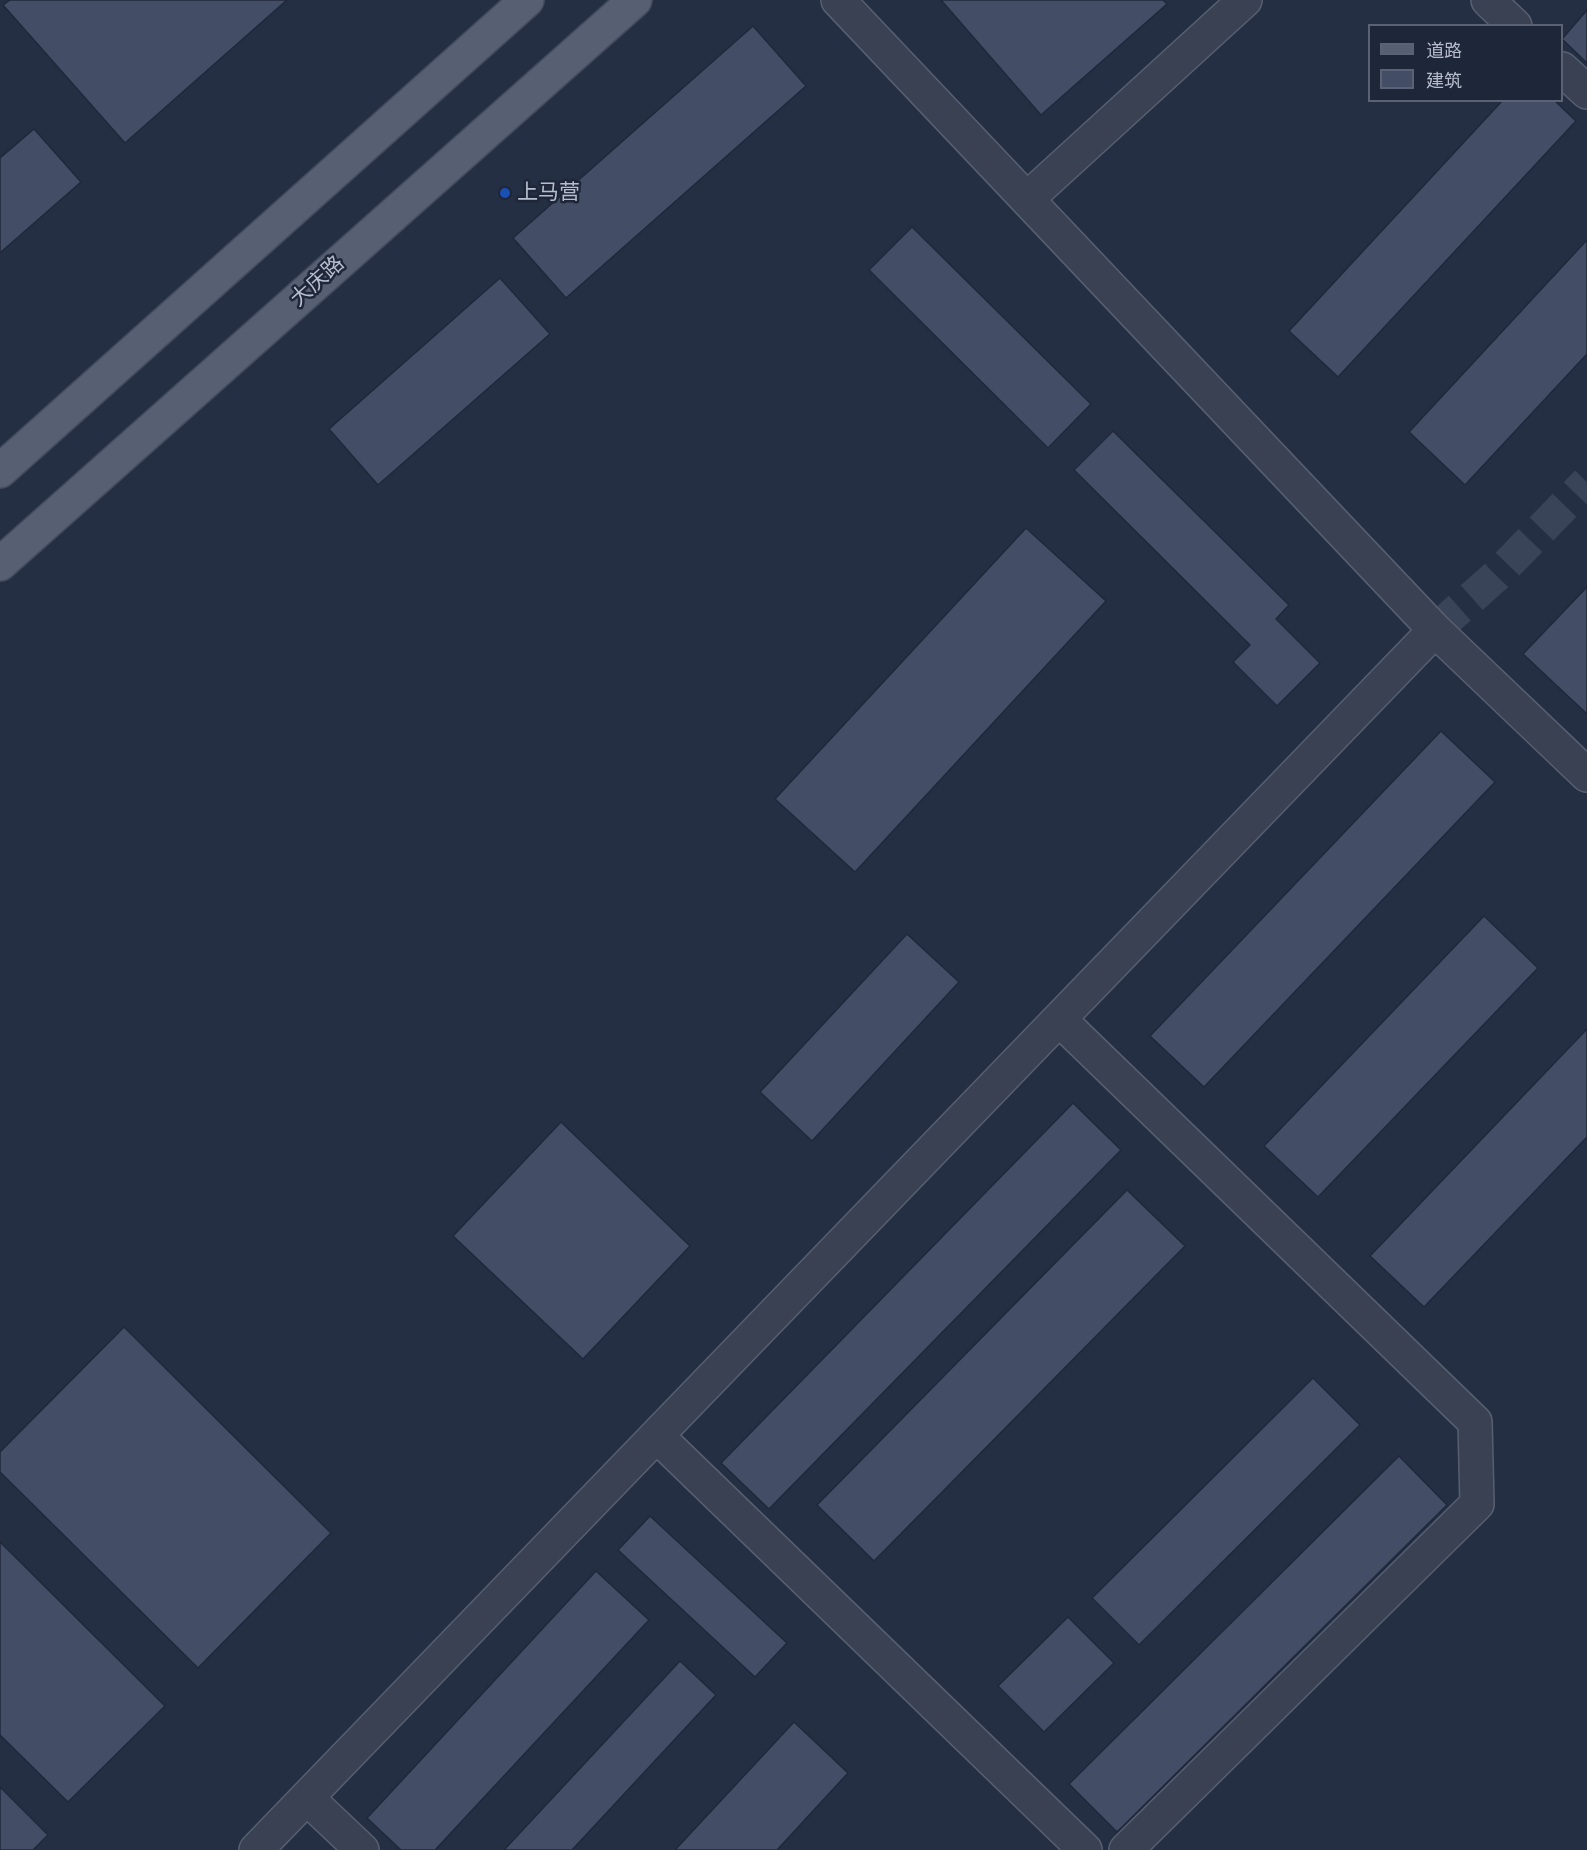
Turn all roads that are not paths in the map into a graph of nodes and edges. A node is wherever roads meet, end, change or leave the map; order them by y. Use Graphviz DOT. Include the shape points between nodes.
graph roads {
  1 [pos="527,0"];
  2 [pos="635,0"];
  3 [pos="838,0"];
  4 [pos="1245,0"];
  5 [pos="1488,0"];
  6 [pos="1513,24"];
  7 [pos="1563,70"];
  8 [pos="1587,92"];
  9 [pos="1027,199"];
  10 [pos="0,471"];
  11 [pos="0,564"];
  12 [pos="1435,630"];
  13 [pos="1587,775"];
  14 [pos="1059,1019"];
  15 [pos="657,1436"];
  16 [pos="307,1798"];
  17 [pos="256,1850"];
  18 [pos="362,1850"];
  19 [pos="1085,1850"];
  20 [pos="1126,1850"];
  1 -- 10 [label="main road"];
  2 -- 11 [label="main road, 大庆路"];
  3 -- 9 [label="street"];
  4 -- 9 [label="street"];
  5 -- 6 [label="street"];
  7 -- 8 [label="street"];
  9 -- 12 [label="street"];
  12 -- 13 [label="street"];
  12 -- 14 [label="street"];
  14 -- 15 [label="street"];
  14 -- 20 [label="street" via="1475,1422 1477,1504"];
  15 -- 16 [label="street"];
  15 -- 19 [label="street"];
  16 -- 17 [label="street"];
  16 -- 18 [label="street"];
}
